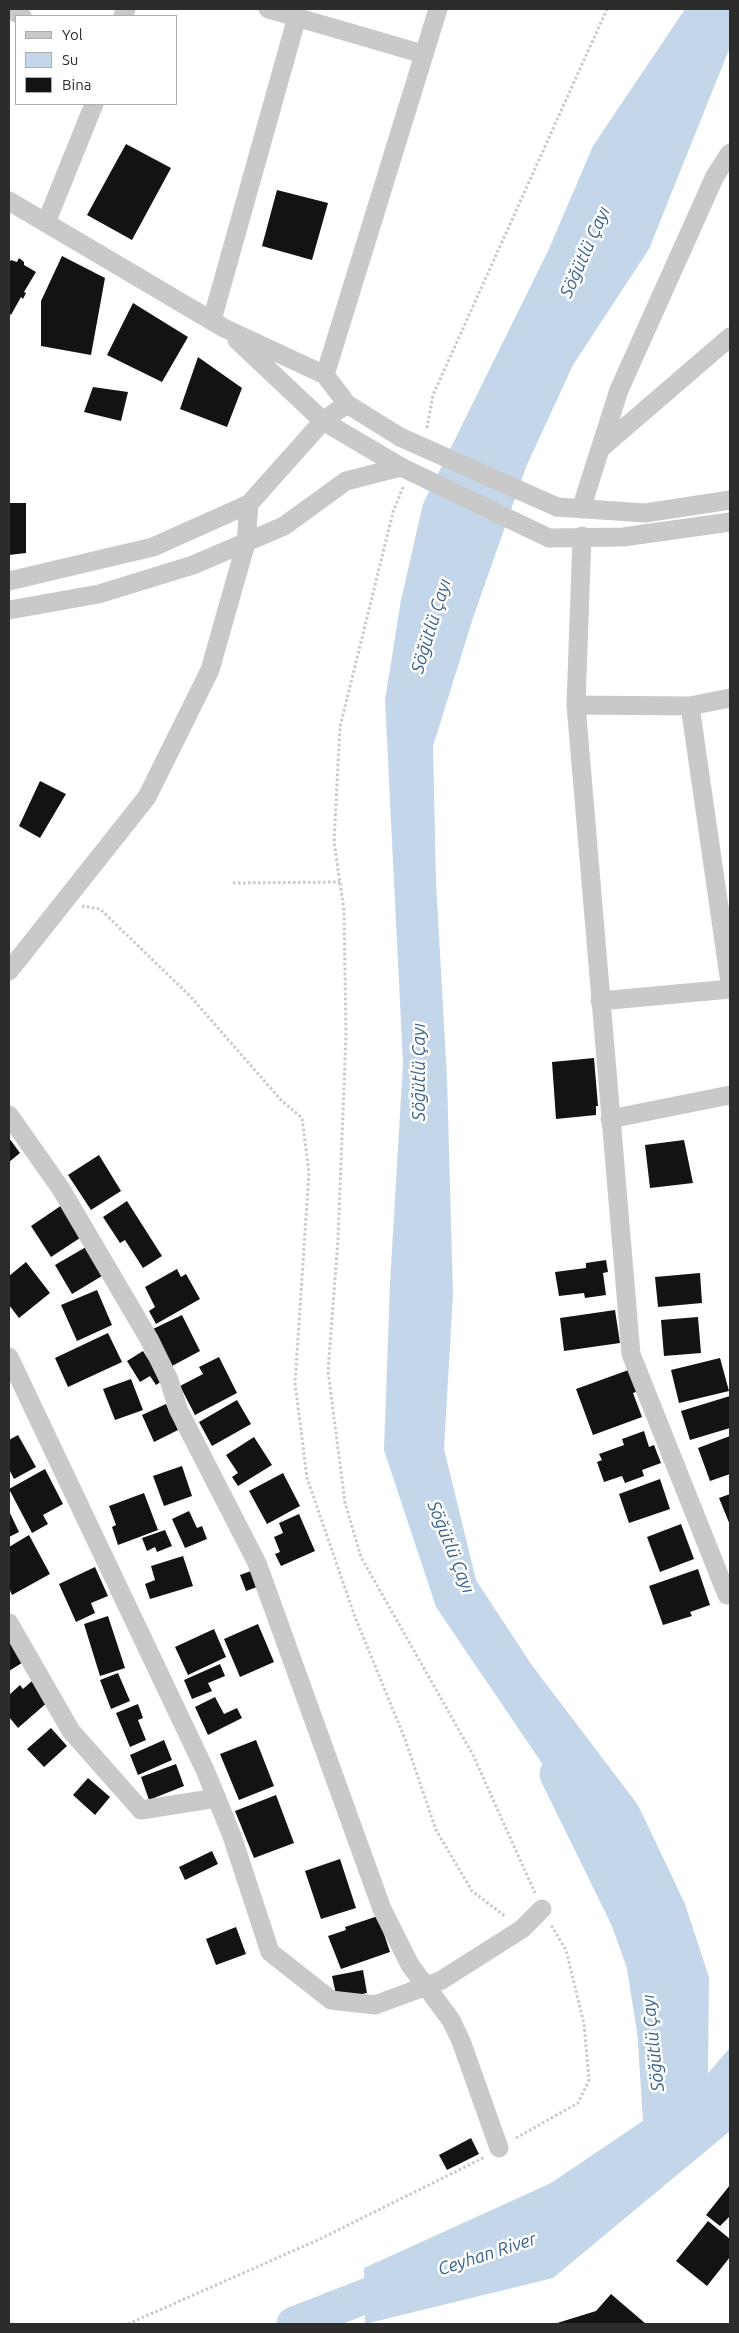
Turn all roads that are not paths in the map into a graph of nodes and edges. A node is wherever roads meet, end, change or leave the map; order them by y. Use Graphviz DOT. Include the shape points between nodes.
graph roads {
  1 [pos="9,9"];
  2 [pos="268,9"];
  3 [pos="438,9"];
  4 [pos="20,15"];
  5 [pos="297,17"];
  6 [pos="423,54"];
  7 [pos="94,105"];
  8 [pos="730,153"];
  9 [pos="9,201"];
  10 [pos="46,223"];
  11 [pos="218,324"];
  12 [pos="730,337"];
  13 [pos="325,375"];
  14 [pos="347,404"];
  15 [pos="323,421"];
  16 [pos="600,449"];
  17 [pos="403,476"];
  18 [pos="730,500"];
  19 [pos="249,504"];
  20 [pos="581,508"];
  21 [pos="730,522"];
  22 [pos="582,536"];
  23 [pos="246,543"];
  24 [pos="9,581"];
  25 [pos="9,610"];
  26 [pos="730,698"];
  27 [pos="576,705"];
  28 [pos="690,706"];
  29 [pos="9,971"];
  30 [pos="730,983"];
  31 [pos="730,988"];
  32 [pos="600,1001"];
  33 [pos="730,1095"];
  34 [pos="9,1115"];
  35 [pos="610,1119"];
  36 [pos="9,1357"];
  37 [pos="730,1593"];
  38 [pos="9,1623"];
  39 [pos="217,1798"];
  40 [pos="542,1909"];
  41 [pos="426,1986"];
  42 [pos="500,2148"];
  1 -- 4 [label="street"];
  2 -- 5 [label="street"];
  3 -- 6 [label="street"];
  5 -- 6 [label="street"];
  5 -- 11 [label="street"];
  6 -- 13 [label="street"];
  7 -- 10 [label="street"];
  8 -- 16 [label="street" via="715,176 619,390"];
  9 -- 10 [label="street"];
  10 -- 11 [label="street"];
  11 -- 13 [label="street"];
  11 -- 15 [label="street"];
  12 -- 16 [label="street"];
  13 -- 14 [label="street"];
  14 -- 15 [label="street"];
  14 -- 20 [label="street, bridge" via="400,437 557,507"];
  15 -- 17 [label="street"];
  15 -- 19 [label="street"];
  16 -- 20 [label="street"];
  17 -- 22 [label="street, bridge" via="549,538"];
  17 -- 23 [label="street" via="346,482 284,526"];
  18 -- 20 [label="street" via="645,513"];
  19 -- 23 [label="street"];
  19 -- 24 [label="street" via="152,548"];
  21 -- 22 [label="street" via="623,537"];
  22 -- 27 [label="street"];
  23 -- 25 [label="street" via="193,565 99,594"];
  23 -- 29 [label="street" via="210,670 147,797"];
  26 -- 28 [label="street"];
  27 -- 28 [label="street"];
  27 -- 32 [label="street"];
  28 -- 30 [label="street"];
  31 -- 32 [label="street"];
  32 -- 35 [label="street"];
  33 -- 35 [label="street"];
  34 -- 41 [label="street" via="61,1188 149,1339 169,1380 178,1409 257,1563 382,1909 410,1965"];
  35 -- 37 [label="street" via="631,1354 727,1595"];
  36 -- 39 [label="street"];
  38 -- 39 [label="street" via="71,1731 141,1810"];
  39 -- 41 [label="street" via="270,1952 330,2000 375,2005"];
  40 -- 41 [label="street" via="522,1929 440,1981"];
  41 -- 42 [label="street" via="451,2020 461,2041"];
}
